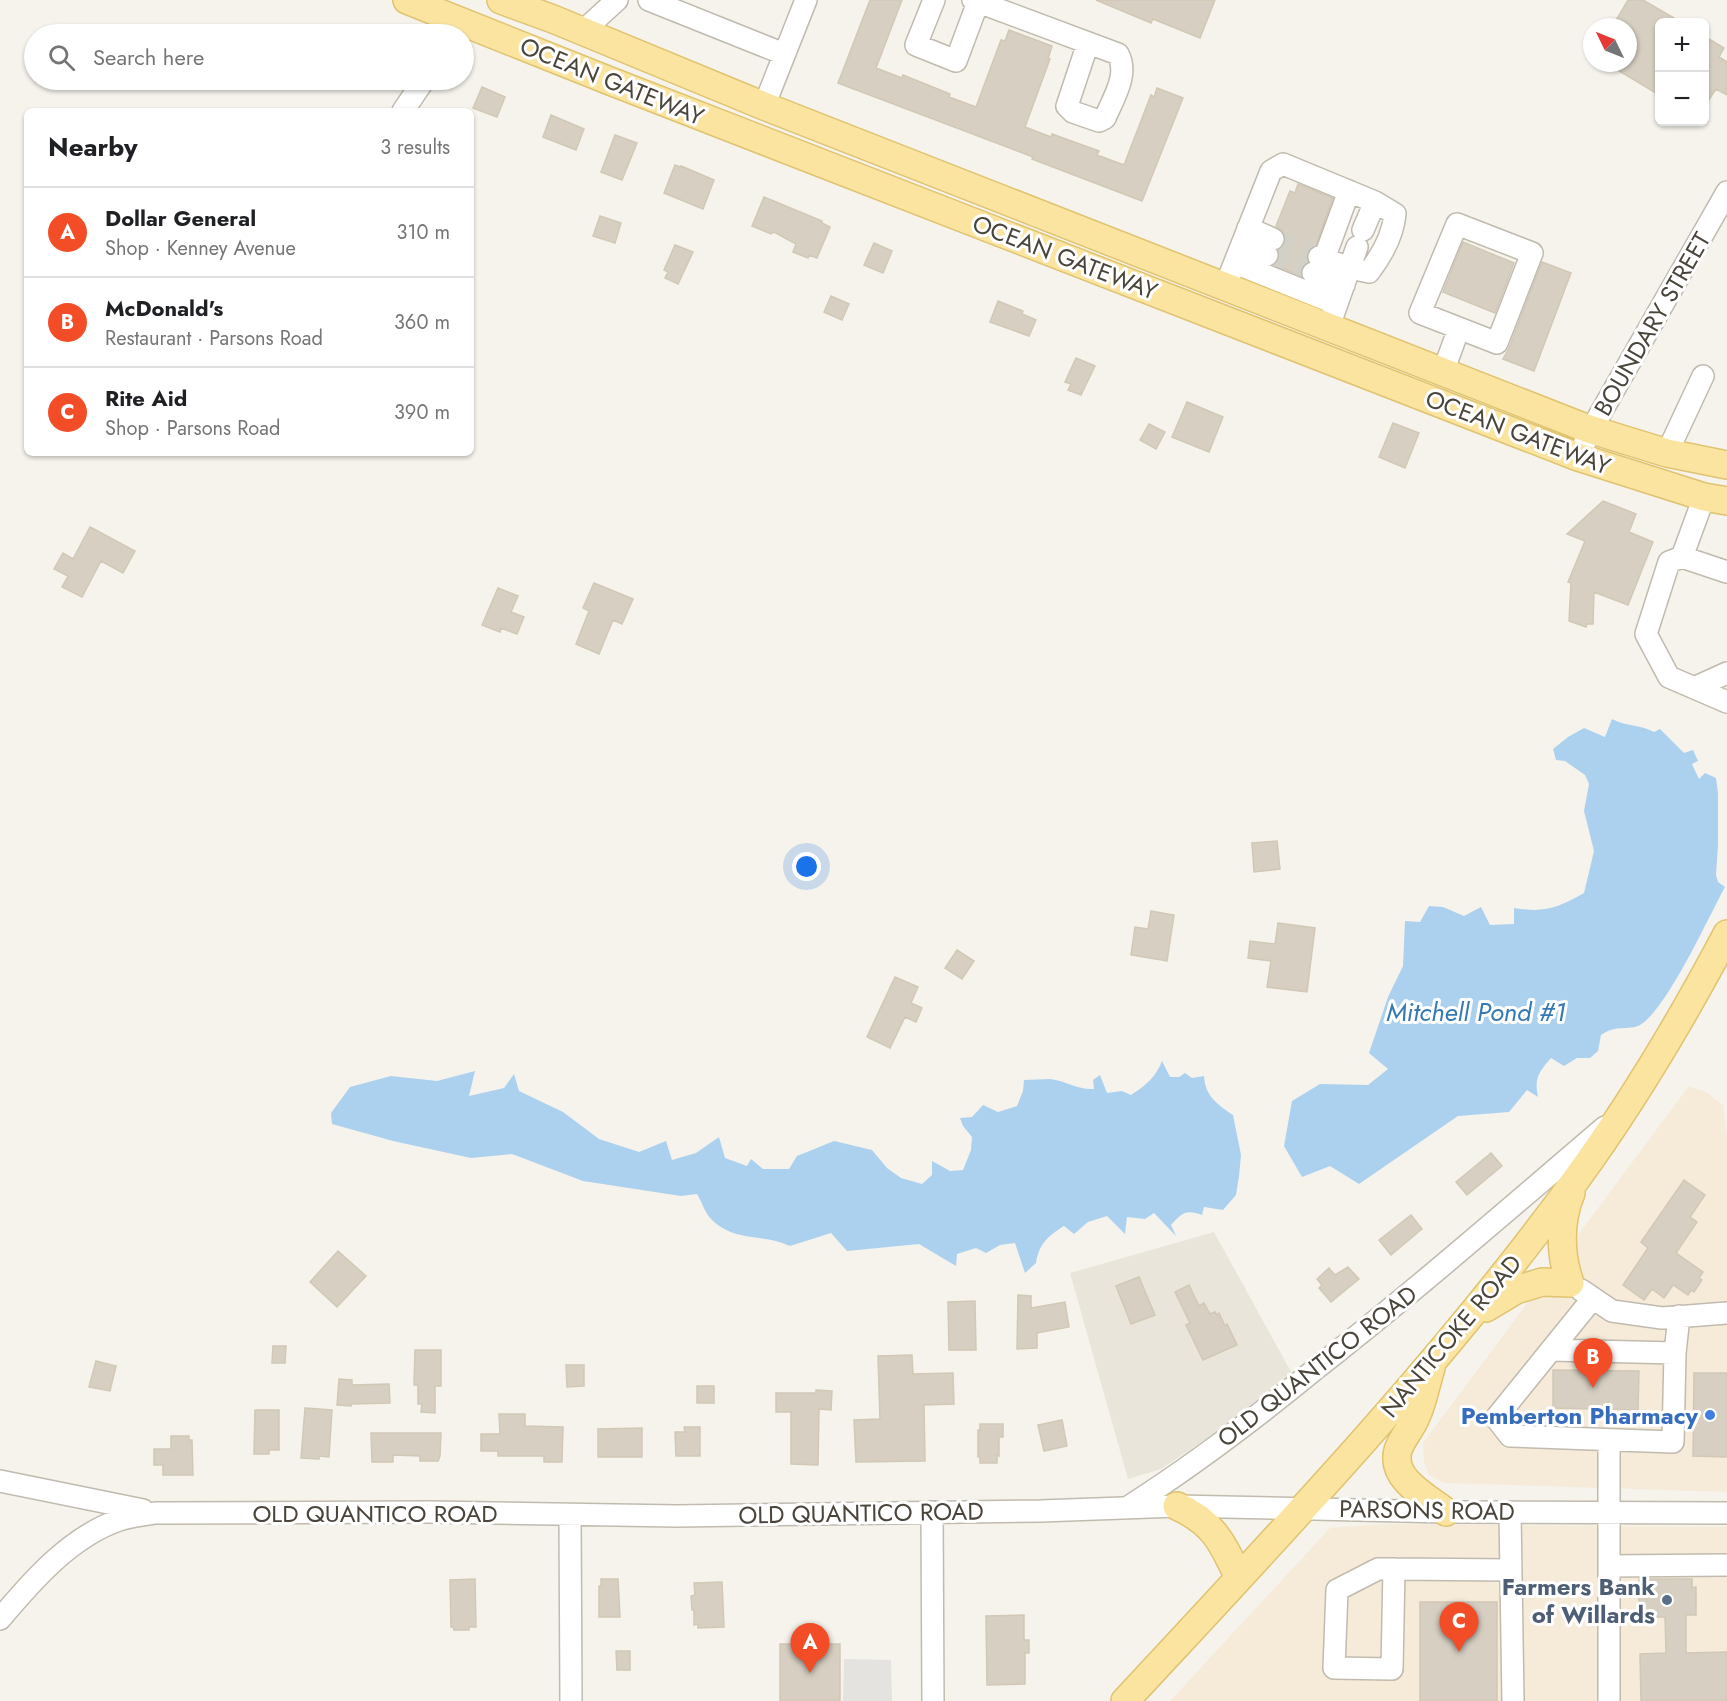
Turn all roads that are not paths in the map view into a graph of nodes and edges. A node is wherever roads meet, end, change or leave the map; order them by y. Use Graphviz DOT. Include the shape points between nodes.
graph roads {
  1 [pos="407,0"];
  2 [pos="501,0"];
  3 [pos="617,0"];
  4 [pos="649,0"];
  5 [pos="806,0"];
  6 [pos="934,0"];
  7 [pos="975,1"];
  8 [pos="451,24"];
  9 [pos="583,31"];
  10 [pos="474,34"];
  11 [pos="1088,43"];
  12 [pos="784,54"];
  13 [pos="417,90"];
  14 [pos="764,106"];
  15 [pos="405,108"];
  16 [pos="1349,191"];
  17 [pos="1727,192"];
  18 [pos="1375,202"];
  19 [pos="1270,247"];
  20 [pos="1237,256"];
  21 [pos="1340,296"];
  22 [pos="1459,328"];
  23 [pos="1443,372"];
  24 [pos="1703,376"];
  25 [pos="1591,430"];
  26 [pos="1667,453"];
  27 [pos="1578,456"];
  28 [pos="1727,465"];
  29 [pos="1721,500"];
  30 [pos="1683,557"];
  31 [pos="1727,572"];
  32 [pos="1727,673"];
  33 [pos="1696,687"];
  34 [pos="1725,702"];
  35 [pos="1727,938"];
  36 [pos="1621,1114"];
  37 [pos="1576,1179"];
  38 [pos="1570,1283"];
  39 [pos="1593,1298"];
  40 [pos="1727,1313"];
  41 [pos="1679,1316"];
  42 [pos="1467,1320"];
  43 [pos="1551,1350"];
  44 [pos="1675,1353"];
  45 [pos="1434,1358"];
  46 [pos="1609,1440"];
  47 [pos="0,1481"];
  48 [pos="1177,1506"];
  49 [pos="1128,1507"];
  50 [pos="1304,1507"];
  51 [pos="932,1512"];
  52 [pos="1446,1512"];
  53 [pos="1510,1512"];
  54 [pos="155,1513"];
  55 [pos="1609,1513"];
  56 [pos="1727,1513"];
  57 [pos="570,1515"];
  58 [pos="1727,1565"];
  59 [pos="1609,1566"];
  60 [pos="1394,1569"];
  61 [pos="1511,1570"];
  62 [pos="1239,1578"];
  63 [pos="0,1619"];
  64 [pos="571,1701"];
  65 [pos="933,1701"];
  66 [pos="1125,1701"];
  67 [pos="1513,1701"];
  68 [pos="1609,1701"];
  1 -- 8 [label="main road, OCEAN GATEWAY"];
  2 -- 9 [label="main road, OCEAN GATEWAY"];
  3 -- 9 [label="street"];
  4 -- 12 [label="street"];
  5 -- 12 [label="street"];
  6 -- 7 [label="street" via="916,45 956,61"];
  7 -- 11 [label="street"];
  9 -- 14 [label="main road, OCEAN GATEWAY"];
  10 -- 27 [label="main road, OCEAN GATEWAY" via="621,85"];
  12 -- 14 [label="street"];
  13 -- 15 [label="street"];
  14 -- 20 [label="main road, OCEAN GATEWAY"];
  16 -- 18 [label="street"];
  16 -- 20 [label="street" via="1283,164 1271,171"];
  16 -- 21 [label="street" via="1318,263"];
  17 -- 25 [label="street, BOUNDARY STREET"];
  18 -- 21 [label="street"];
  18 -- 21 [label="street" via="1395,214 1395,223 1382,255 1369,272"];
  19 -- 20 [label="street"];
  20 -- 21 [label="main road, OCEAN GATEWAY"];
  21 -- 23 [label="main road, OCEAN GATEWAY"];
  22 -- 22 [label="street" via="1497,343 1532,253 1457,224 1420,312"];
  22 -- 23 [label="street"];
  23 -- 25 [label="main road, OCEAN GATEWAY"];
  24 -- 26 [label="street"];
  25 -- 26 [label="main road, OCEAN GATEWAY"];
  25 -- 27 [label="street, BOUNDARY STREET"];
  26 -- 28 [label="main road, OCEAN GATEWAY"];
  27 -- 29 [label="main road, OCEAN GATEWAY"];
  29 -- 30 [label="street"];
  30 -- 31 [label="street"];
  30 -- 33 [label="street" via="1669,562 1646,634 1669,677"];
  32 -- 33 [label="street"];
  33 -- 34 [label="street"];
  35 -- 36 [label="main road, NANTICOKE ROAD"];
  36 -- 37 [label="main road, NANTICOKE ROAD"];
  36 -- 49 [label="street, OLD QUANTICO ROAD" via="1415,1290 1255,1418"];
  37 -- 38 [label="main road" via="1564,1209 1563,1263"];
  37 -- 42 [label="main road, NANTICOKE ROAD"];
  38 -- 39 [label="street"];
  38 -- 42 [label="main road" via="1542,1282 1516,1290"];
  39 -- 41 [label="street" via="1612,1311 1662,1318"];
  39 -- 43 [label="street"];
  40 -- 41 [label="street"];
  41 -- 44 [label="street"];
  42 -- 45 [label="main road, NANTICOKE ROAD"];
  43 -- 44 [label="street"];
  43 -- 46 [label="street" via="1496,1418 1510,1436"];
  44 -- 46 [label="street" via="1673,1442"];
  45 -- 50 [label="main road, NANTICOKE ROAD"];
  45 -- 52 [label="main road" via="1416,1417 1399,1449 1397,1465 1413,1487"];
  46 -- 55 [label="street"];
  47 -- 54 [label="street"];
  48 -- 49 [label="street, PARSONS ROAD"];
  48 -- 50 [label="street, PARSONS ROAD"];
  48 -- 62 [label="main road" via="1196,1515 1212,1530"];
  49 -- 51 [label="street, OLD QUANTICO ROAD"];
  50 -- 52 [label="street, PARSONS ROAD"];
  50 -- 62 [label="main road, NANTICOKE ROAD"];
  51 -- 57 [label="street, OLD QUANTICO ROAD"];
  51 -- 65 [label="street"];
  52 -- 53 [label="street, PARSONS ROAD"];
  53 -- 55 [label="street, PARSONS ROAD"];
  53 -- 61 [label="street"];
  54 -- 57 [label="street, OLD QUANTICO ROAD"];
  54 -- 63 [label="street, OLD QUANTICO ROAD" via="120,1519 95,1531 49,1566"];
  55 -- 56 [label="street, PARSONS ROAD"];
  55 -- 59 [label="street"];
  57 -- 64 [label="street"];
  58 -- 59 [label="street"];
  59 -- 68 [label="street"];
  60 -- 60 [label="street" via="1378,1569 1336,1590 1334,1668 1392,1669"];
  60 -- 61 [label="street"];
  61 -- 67 [label="street"];
  62 -- 66 [label="main road, NANTICOKE ROAD"];
}
